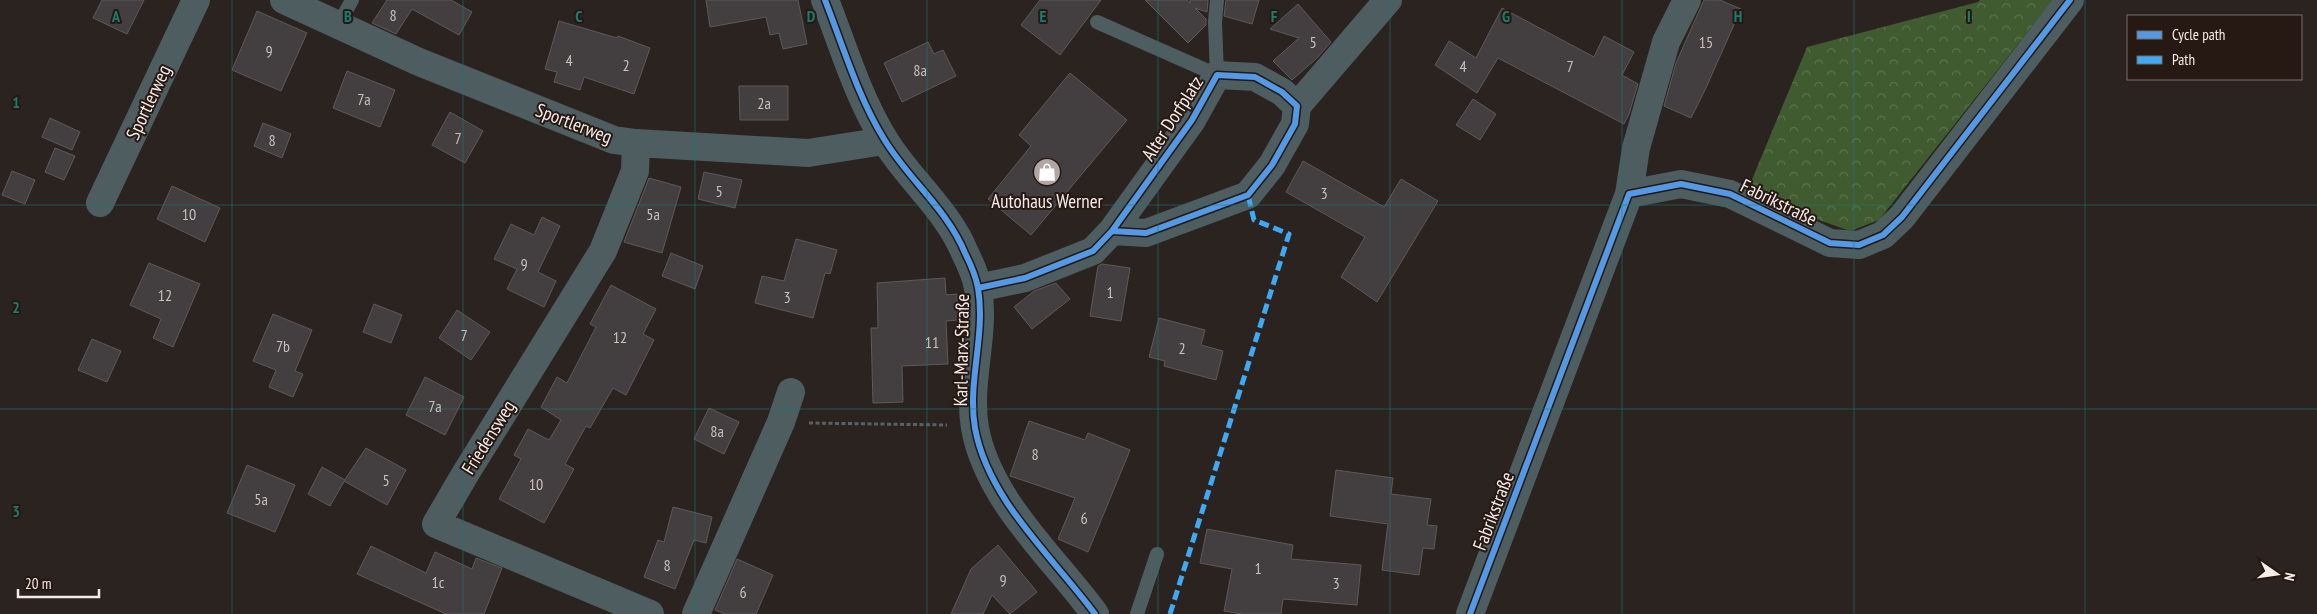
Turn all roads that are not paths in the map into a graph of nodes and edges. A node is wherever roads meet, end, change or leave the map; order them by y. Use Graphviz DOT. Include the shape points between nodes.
graph roads {
  1 [pos="196,0"];
  2 [pos="284,0"];
  3 [pos="352,0"];
  4 [pos="825,0"];
  5 [pos="1217,0"];
  6 [pos="1388,0"];
  7 [pos="1687,0"];
  8 [pos="2070,0"];
  9 [pos="1097,22"];
  10 [pos="339,24"];
  11 [pos="1217,75"];
  12 [pos="1297,106"];
  13 [pos="884,141"];
  14 [pos="636,143"];
  15 [pos="1629,194"];
  16 [pos="100,204"];
  17 [pos="1112,231"];
  18 [pos="978,288"];
  19 [pos="791,392"];
  20 [pos="1156,554"];
  21 [pos="650,614"];
  22 [pos="696,614"];
  23 [pos="1095,614"];
  24 [pos="1137,614"];
  25 [pos="1470,614"];
  1 -- 16 [label="street, Sportlerweg"];
  2 -- 10 [label="street, Sportlerweg"];
  3 -- 10 [label="lane"];
  4 -- 13 [label="street, Karl-Marx-Straße" via="866,107"];
  5 -- 11 [label="lane"];
  6 -- 12 [label="street"];
  7 -- 15 [label="street, Fabrikstraße" via="1666,42 1636,148"];
  8 -- 15 [label="street, Fabrikstraße" via="1902,217 1883,235 1859,245 1830,243 1730,194 1681,184"];
  9 -- 11 [label="lane"];
  10 -- 14 [label="street, Sportlerweg" via="438,69 614,140"];
  11 -- 12 [label="street, Alter Dorfplatz" via="1254,77 1282,92"];
  11 -- 17 [label="street, Alter Dorfplatz" via="1192,120"];
  12 -- 17 [label="street" via="1295,124 1272,165 1248,195 1146,233"];
  13 -- 14 [label="street, Sportlerweg" via="808,153"];
  13 -- 18 [label="street, Karl-Marx-Straße" via="947,218 965,252"];
  14 -- 21 [label="street, Friedensweg" via="635,171 603,251 436,524"];
  15 -- 25 [label="street, Fabrikstraße"];
  17 -- 18 [label="street, Alter Dorfplatz" via="1093,251 1025,278"];
  18 -- 23 [label="street, Karl-Marx-Straße" via="979,335 974,384 975,426 981,455 1021,523"];
  19 -- 22 [label="street" via="781,422"];
  20 -- 24 [label="lane"];
}
